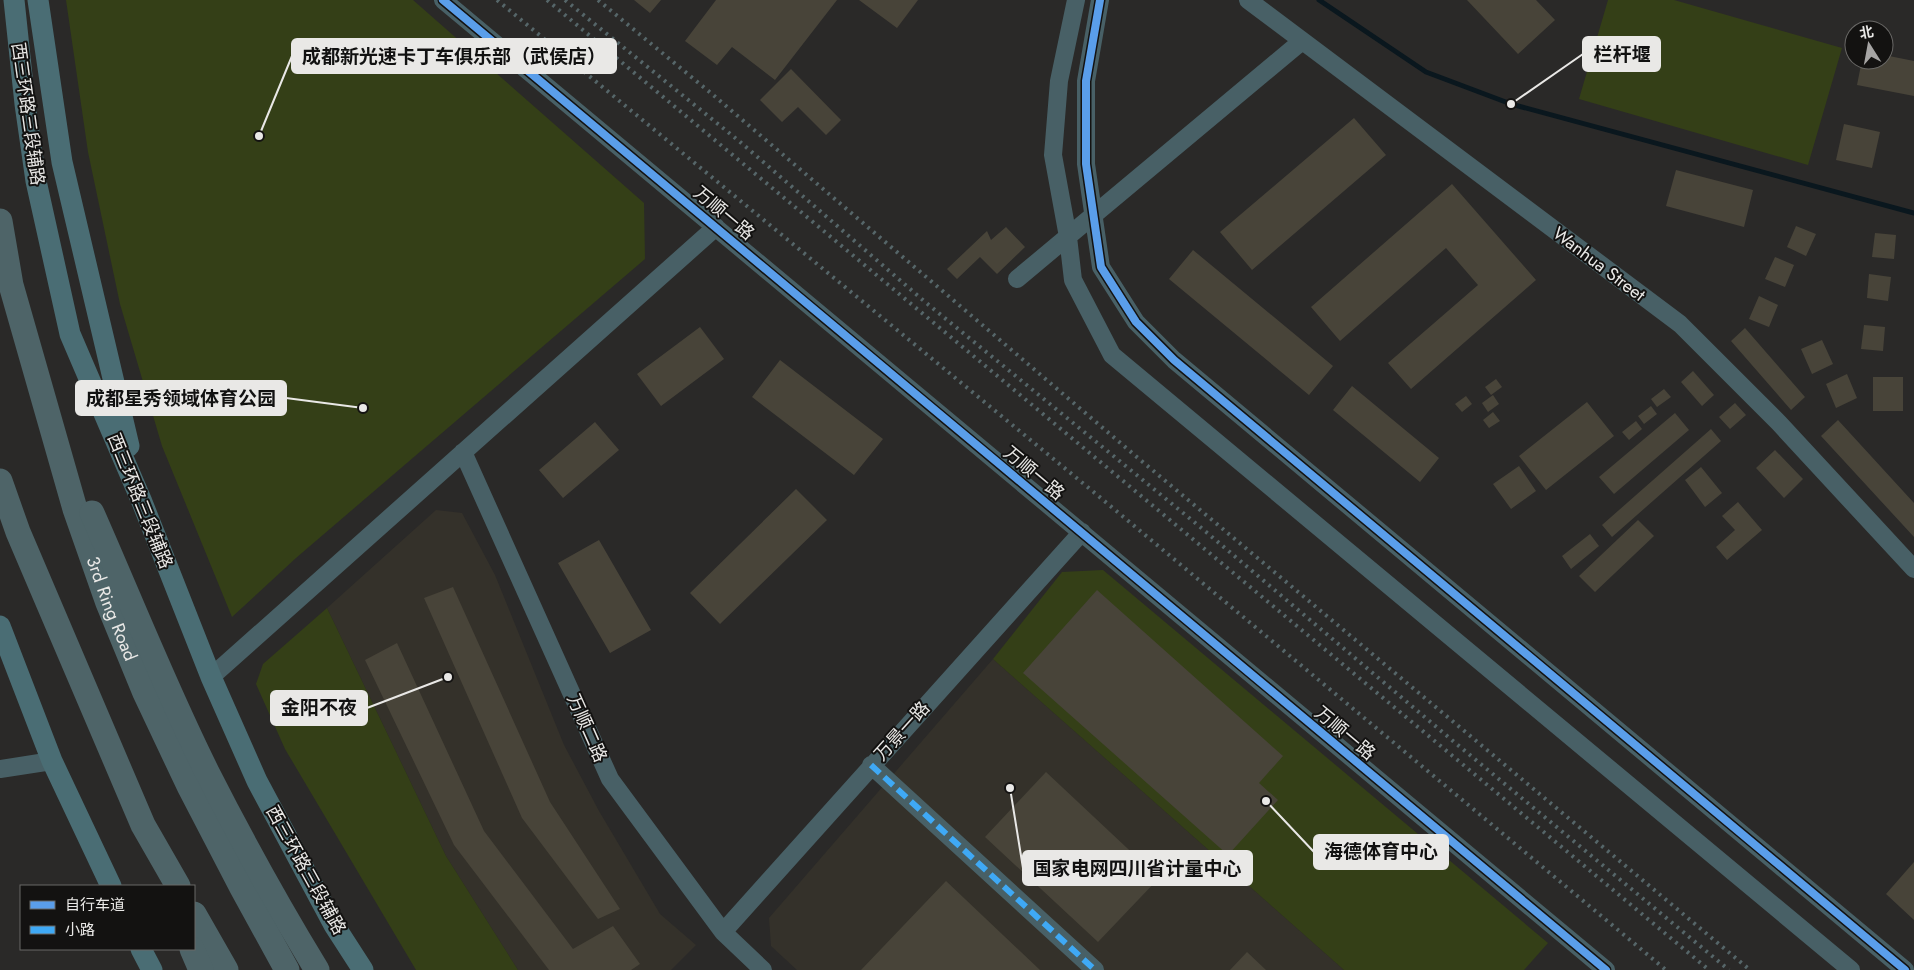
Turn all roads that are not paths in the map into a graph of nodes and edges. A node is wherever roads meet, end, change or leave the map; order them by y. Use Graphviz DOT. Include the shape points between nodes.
graph roads {
  1 [pos="14,0"];
  2 [pos="38,0"];
  3 [pos="443,0"];
  4 [pos="1076,0"];
  5 [pos="1100,0"];
  6 [pos="1248,0"];
  7 [pos="1302,41"];
  8 [pos="1094,215"];
  9 [pos="0,221"];
  10 [pos="716,227"];
  11 [pos="1068,237"];
  12 [pos="1017,279"];
  13 [pos="49,414"];
  14 [pos="463,452"];
  15 [pos="0,481"];
  16 [pos="142,502"];
  17 [pos="1082,532"];
  18 [pos="1914,569"];
  19 [pos="0,626"];
  20 [pos="211,677"];
  21 [pos="52,761"];
  22 [pos="871,765"];
  23 [pos="0,769"];
  24 [pos="142,825"];
  25 [pos="111,885"];
  26 [pos="167,885"];
  27 [pos="177,885"];
  28 [pos="195,916"];
  29 [pos="723,932"];
  30 [pos="142,950"];
  31 [pos="192,950"];
  32 [pos="152,970"];
  33 [pos="200,970"];
  34 [pos="226,970"];
  35 [pos="288,970"];
  36 [pos="317,970"];
  37 [pos="363,970"];
  38 [pos="763,970"];
  39 [pos="1095,970"];
  40 [pos="1606,970"];
  41 [pos="1850,970"];
  42 [pos="1905,970"];
  1 -- 16 [label="main road, 西三环路三段辅路" via="36,181 70,334"];
  2 -- 16 [label="main road" via="62,162"];
  3 -- 10 [label="street, 万顺一路"];
  4 -- 11 [label="street" via="1059,81 1054,154"];
  5 -- 8 [label="street" via="1086,81 1086,164"];
  6 -- 7 [label="street, Wanhua Street"];
  7 -- 8 [label="street"];
  7 -- 18 [label="street, Wanhua Street" via="1680,324 1780,423"];
  8 -- 11 [label="street"];
  8 -- 42 [label="street" via="1101,267 1136,322 1174,360"];
  9 -- 13 [label="highway, 3rd Ring Road" via="11,285"];
  10 -- 14 [label="street"];
  10 -- 17 [label="street, 万顺一路"];
  11 -- 12 [label="street"];
  11 -- 41 [label="street" via="1073,280 1112,356"];
  13 -- 35 [label="highway, 3rd Ring Road" via="74,509 145,693 242,888"];
  13 -- 36 [label="highway" via="207,771"];
  14 -- 20 [label="street"];
  14 -- 29 [label="street, 万顺二路" via="610,779"];
  15 -- 24 [label="highway" via="18,532"];
  16 -- 20 [label="main road, 西三环路三段辅路"];
  17 -- 22 [label="street, 万景一路"];
  17 -- 40 [label="street, 万顺一路"];
  19 -- 21 [label="main road"];
  20 -- 37 [label="main road, 西三环路三段辅路" via="257,781 334,925"];
  21 -- 23 [label="street"];
  21 -- 25 [label="main road"];
  22 -- 29 [label="street, 万景一路"];
  22 -- 39 [label="street"];
  24 -- 26 [label="highway"];
  24 -- 27 [label="highway"];
  28 -- 34 [label="highway"];
  29 -- 38 [label="street, 万顺二路"];
  30 -- 32 [label="main road"];
  31 -- 33 [label="highway"];
}
